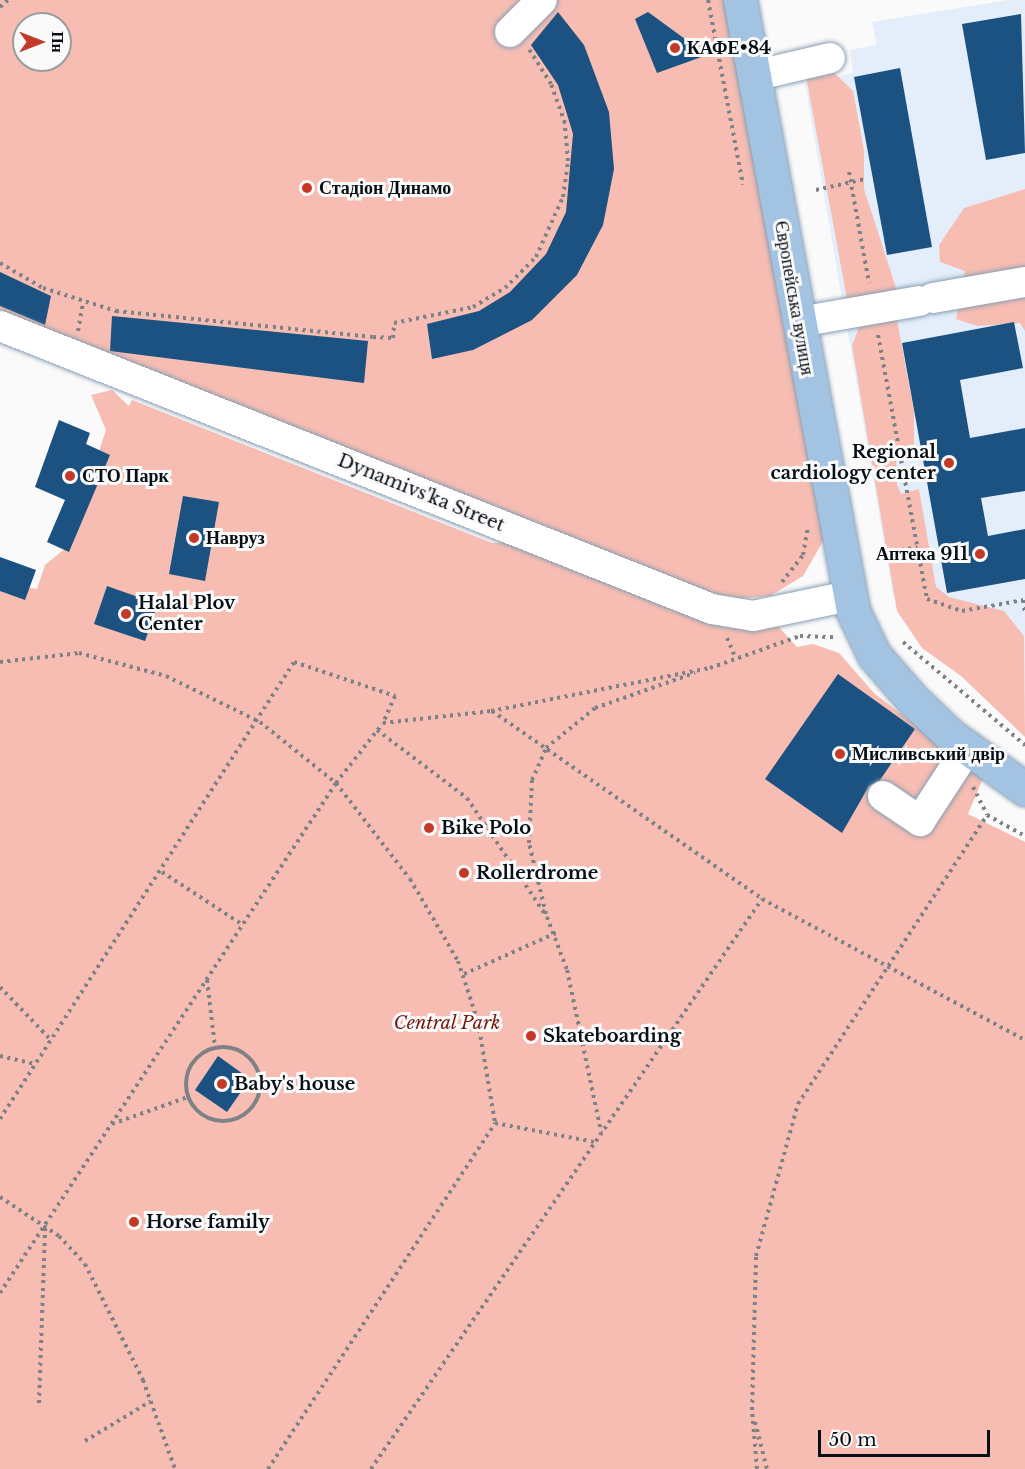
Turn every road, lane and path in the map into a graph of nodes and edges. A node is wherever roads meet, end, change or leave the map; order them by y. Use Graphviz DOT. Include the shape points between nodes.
graph roads {
  1 [pos="8,0"];
  2 [pos="542,0"];
  3 [pos="708,0"];
  4 [pos="740,0"];
  5 [pos="0,7"];
  6 [pos="510,32"];
  7 [pos="831,57"];
  8 [pos="754,76"];
  9 [pos="849,172"];
  10 [pos="865,179"];
  11 [pos="851,183"];
  12 [pos="744,189"];
  13 [pos="816,190"];
  14 [pos="0,263"];
  15 [pos="1025,282"];
  16 [pos="82,302"];
  17 [pos="874,309"];
  18 [pos="799,322"];
  19 [pos="0,326"];
  20 [pos="77,340"];
  21 [pos="924,468"];
  22 [pos="903,472"];
  23 [pos="807,518"];
  24 [pos="917,547"];
  25 [pos="879,554"];
  26 [pos="774,587"];
  27 [pos="849,596"];
  28 [pos="1025,613"];
  29 [pos="800,636"];
  30 [pos="903,642"];
  31 [pos="0,662"];
  32 [pos="710,668"];
  33 [pos="491,711"];
  34 [pos="260,722"];
  35 [pos="383,723"];
  36 [pos="377,730"];
  37 [pos="1025,745"];
  38 [pos="546,748"];
  39 [pos="967,749"];
  40 [pos="336,783"];
  41 [pos="1025,789"];
  42 [pos="883,796"];
  43 [pos="987,815"];
  44 [pos="162,872"];
  45 [pos="762,899"];
  46 [pos="547,917"];
  47 [pos="243,926"];
  48 [pos="556,933"];
  49 [pos="890,963"];
  50 [pos="464,974"];
  51 [pos="207,980"];
  52 [pos="0,987"];
  53 [pos="1025,1040"];
  54 [pos="52,1041"];
  55 [pos="215,1047"];
  56 [pos="0,1056"];
  57 [pos="36,1064"];
  58 [pos="188,1097"];
  59 [pos="0,1119"];
  60 [pos="495,1123"];
  61 [pos="112,1124"];
  62 [pos="602,1132"];
  63 [pos="595,1142"];
  64 [pos="0,1197"];
  65 [pos="45,1227"];
  66 [pos="0,1293"];
  67 [pos="151,1401"];
  68 [pos="39,1403"];
  69 [pos="752,1410"];
  70 [pos="85,1441"];
  71 [pos="175,1469"];
  72 [pos="268,1469"];
  73 [pos="371,1469"];
  74 [pos="757,1469"];
  75 [pos="767,1469"];
  1 -- 5 [label="path"];
  2 -- 6 [label="street"];
  3 -- 12 [label="path"];
  4 -- 8 [label="main road, Європейська вулиця"];
  6 -- 16 [label="path" via="551,84 565,123 568,161 560,210 544,246 497,294 455,313 394,323 393,338 144,315"];
  7 -- 8 [label="street"];
  8 -- 18 [label="main road, Європейська вулиця"];
  9 -- 11 [label="path"];
  10 -- 11 [label="path"];
  11 -- 13 [label="path"];
  11 -- 17 [label="path"];
  14 -- 16 [label="path" via="36,285"];
  15 -- 17 [label="street"];
  16 -- 20 [label="path"];
  17 -- 18 [label="street"];
  17 -- 22 [label="path"];
  18 -- 27 [label="main road, Європейська вулиця"];
  19 -- 27 [label="street, Dynamivs'ka Street" via="712,609 753,616"];
  21 -- 22 [label="path"];
  22 -- 24 [label="path"];
  23 -- 26 [label="path" via="803,555"];
  24 -- 25 [label="path"];
  24 -- 28 [label="path" via="927,599 962,611 1023,600"];
  27 -- 39 [label="main road, Європейська вулиця" via="874,655"];
  29 -- 32 [label="path"];
  30 -- 37 [label="path"];
  31 -- 34 [label="path" via="54,653 107,658 166,676"];
  32 -- 33 [label="path"];
  32 -- 38 [label="path" via="595,708"];
  33 -- 35 [label="path"];
  33 -- 38 [label="path"];
  34 -- 35 [label="path" via="294,662 394,696"];
  34 -- 40 [label="path"];
  34 -- 44 [label="path"];
  35 -- 36 [label="path"];
  36 -- 40 [label="path"];
  36 -- 46 [label="path" via="467,798"];
  38 -- 45 [label="path"];
  38 -- 46 [label="path" via="532,780 529,843"];
  39 -- 41 [label="main road, Європейська вулиця"];
  39 -- 42 [label="street" via="920,821"];
  40 -- 47 [label="path"];
  40 -- 50 [label="path" via="410,879"];
  43 -- 49 [label="path"];
  44 -- 47 [label="path"];
  44 -- 54 [label="path"];
  45 -- 49 [label="path"];
  45 -- 62 [label="path"];
  46 -- 48 [label="path"];
  47 -- 51 [label="path"];
  48 -- 50 [label="path"];
  48 -- 62 [label="path"];
  49 -- 53 [label="path"];
  49 -- 69 [label="path" via="798,1104 756,1256"];
  50 -- 60 [label="path" via="478,1022"];
  51 -- 55 [label="path"];
  51 -- 61 [label="path"];
  52 -- 54 [label="path"];
  54 -- 57 [label="path"];
  55 -- 58 [label="path" via="190,1066"];
  55 -- 58 [label="path" via="249,1057 260,1078 256,1102 238,1118 221,1121 203,1116"];
  56 -- 57 [label="path"];
  57 -- 59 [label="path"];
  58 -- 61 [label="path"];
  60 -- 63 [label="path"];
  60 -- 72 [label="path"];
  61 -- 65 [label="path"];
  62 -- 63 [label="path"];
  63 -- 73 [label="path"];
  64 -- 65 [label="path"];
  65 -- 66 [label="path"];
  65 -- 67 [label="path" via="85,1264"];
  65 -- 68 [label="path"];
  67 -- 70 [label="path"];
  67 -- 71 [label="path"];
  69 -- 74 [label="path"];
  69 -- 75 [label="path"];
}
